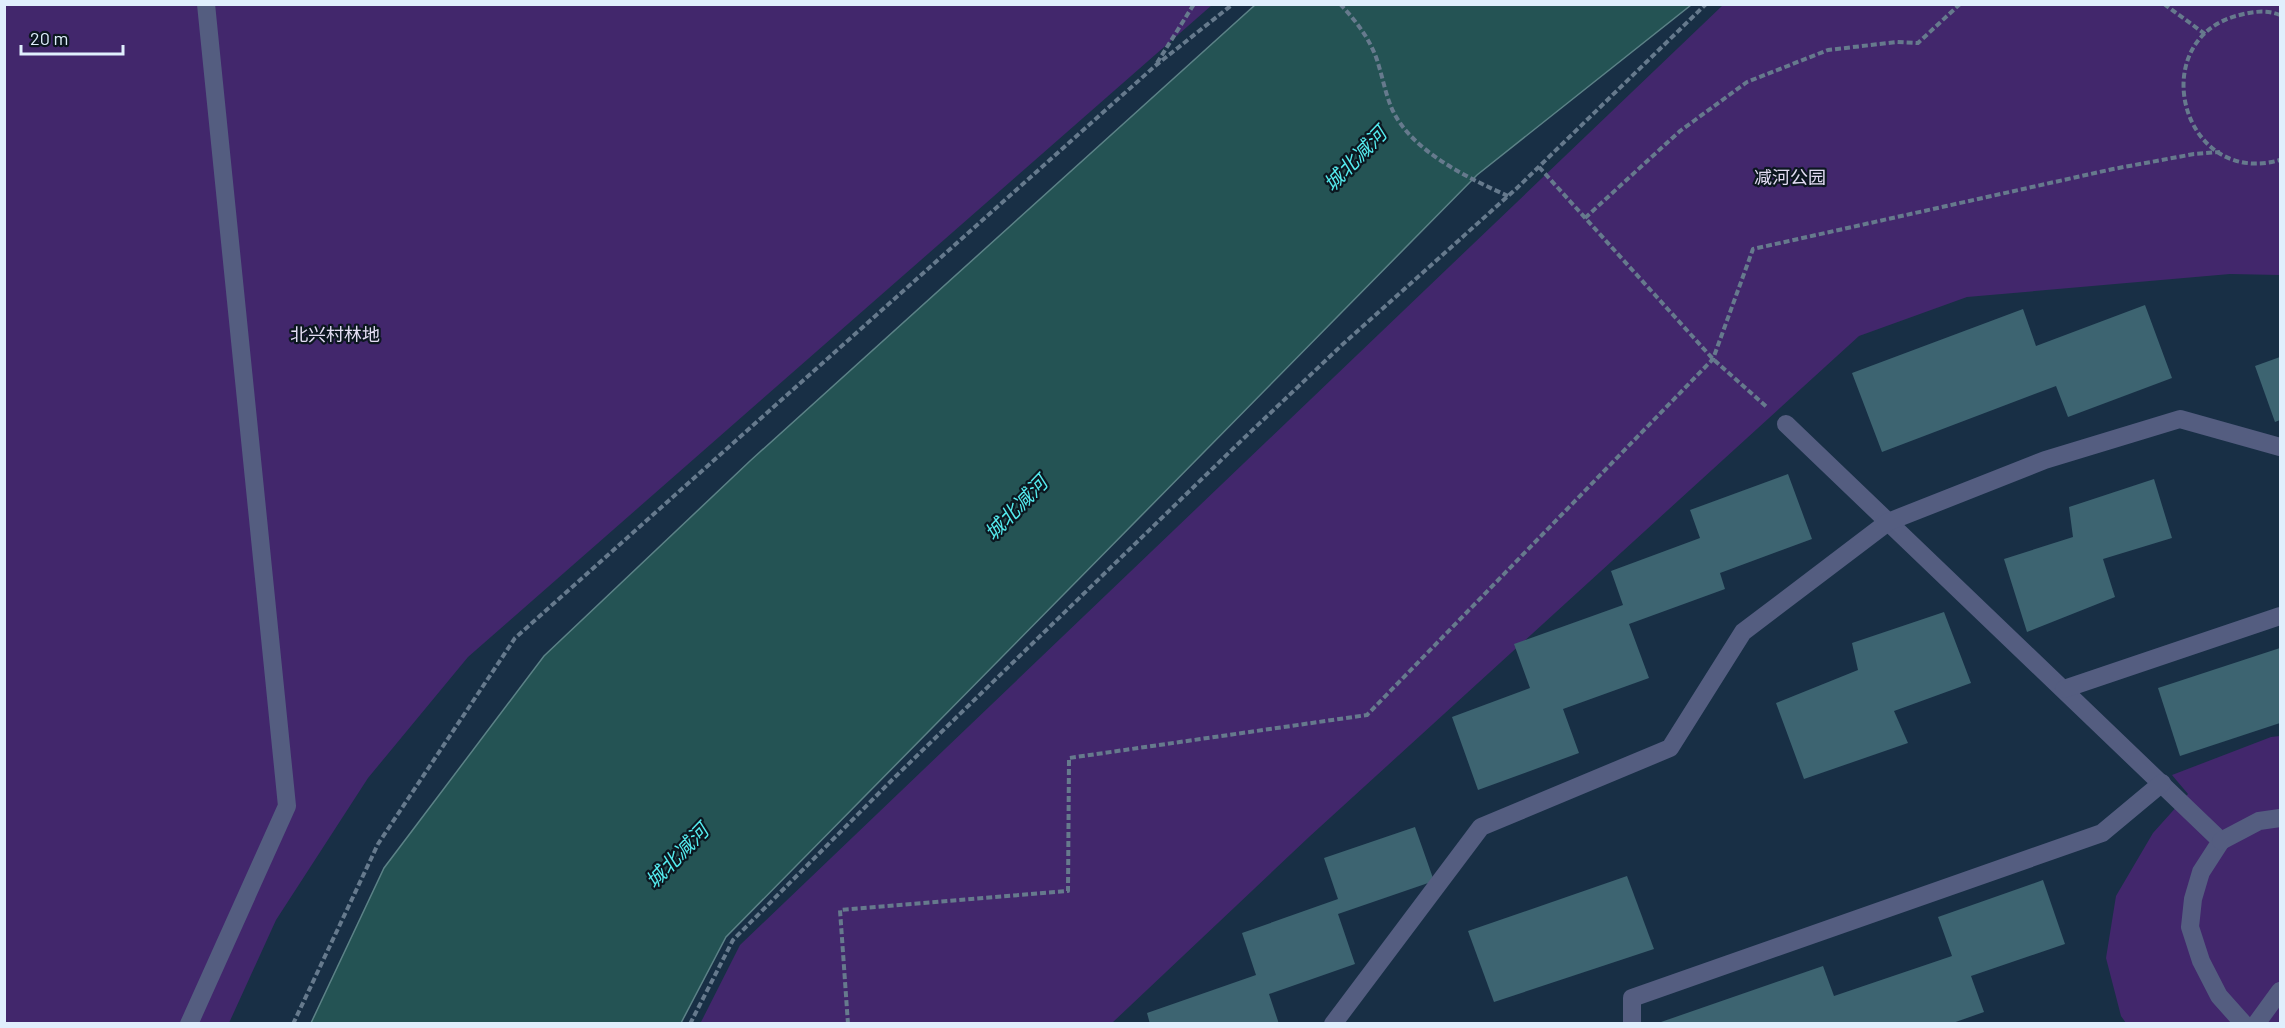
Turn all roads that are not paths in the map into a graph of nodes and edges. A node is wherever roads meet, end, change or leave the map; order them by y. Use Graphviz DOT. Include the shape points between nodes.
graph roads {
  1 [pos="206,4"];
  2 [pos="1786,424"];
  3 [pos="2280,447"];
  4 [pos="1888,522"];
  5 [pos="2280,616"];
  6 [pos="2064,689"];
  7 [pos="2162,783"];
  8 [pos="2280,818"];
  9 [pos="2221,841"];
  10 [pos="2280,991"];
  11 [pos="189,1023"];
  12 [pos="1333,1023"];
  13 [pos="1632,1023"];
  14 [pos="2244,1023"];
  15 [pos="2256,1023"];
  1 -- 11 [label="street" via="287,806"];
  2 -- 4 [label="street"];
  3 -- 4 [label="street" via="2180,419 2045,460"];
  4 -- 6 [label="street"];
  4 -- 12 [label="street" via="1743,632 1670,748 1481,827"];
  5 -- 6 [label="street"];
  6 -- 7 [label="street"];
  7 -- 9 [label="street"];
  7 -- 13 [label="street" via="2102,833 1632,998"];
  8 -- 9 [label="street" via="2259,820"];
  9 -- 14 [label="street" via="2201,872 2190,927 2201,961 2219,996"];
  10 -- 15 [label="street"];
}
